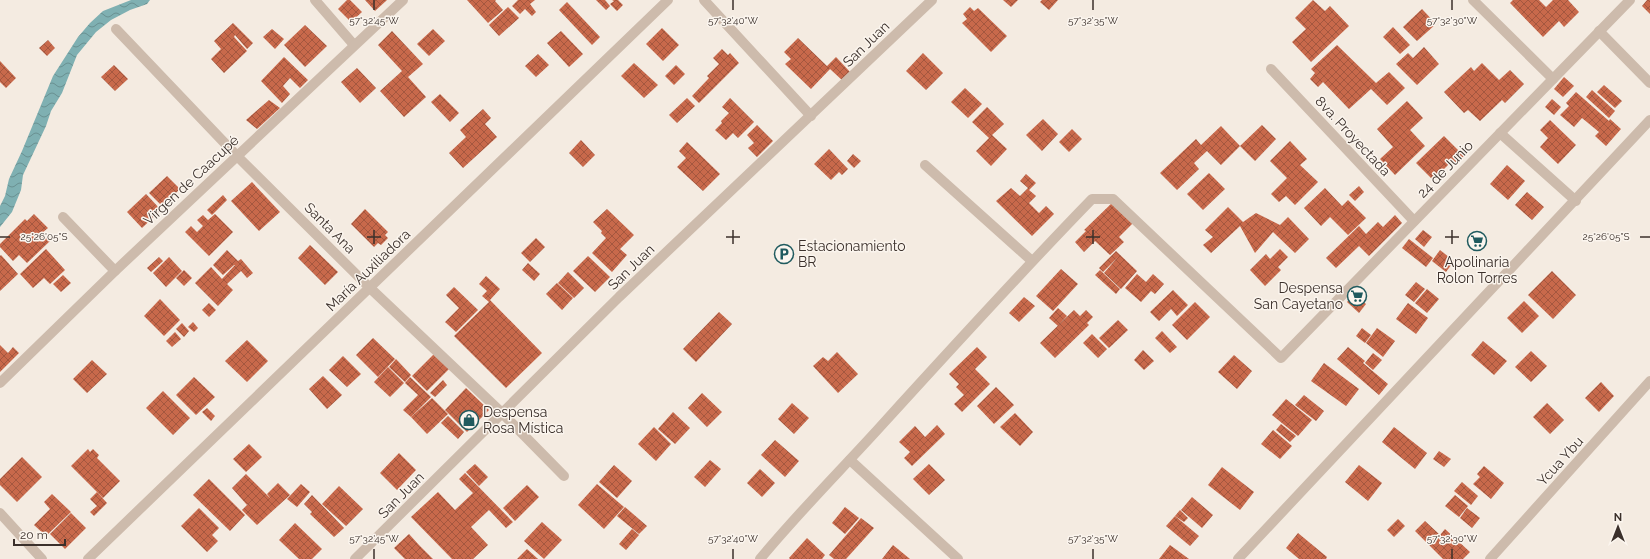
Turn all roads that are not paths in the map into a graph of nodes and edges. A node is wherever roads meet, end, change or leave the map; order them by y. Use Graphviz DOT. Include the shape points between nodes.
graph roads {
  1 [pos="315,0"];
  2 [pos="403,0"];
  3 [pos="668,0"];
  4 [pos="704,0"];
  5 [pos="932,0"];
  6 [pos="1473,0"];
  7 [pos="1630,0"];
  8 [pos="116,29"];
  9 [pos="1599,32"];
  10 [pos="354,45"];
  11 [pos="1270,69"];
  12 [pos="1553,79"];
  13 [pos="1650,84"];
  14 [pos="811,116"];
  15 [pos="1650,120"];
  16 [pos="1500,134"];
  17 [pos="237,156"];
  18 [pos="925,165"];
  19 [pos="1576,201"];
  20 [pos="63,217"];
  21 [pos="1414,221"];
  22 [pos="1032,261"];
  23 [pos="115,271"];
  24 [pos="370,288"];
  25 [pos="1650,381"];
  26 [pos="0,383"];
  27 [pos="502,414"];
  28 [pos="850,460"];
  29 [pos="564,476"];
  30 [pos="0,513"];
  31 [pos="42,559"];
  32 [pos="88,559"];
  33 [pos="355,559"];
  34 [pos="760,559"];
  35 [pos="958,559"];
  36 [pos="1238,559"];
  37 [pos="1490,559"];
  1 -- 10 [label="street"];
  2 -- 10 [label="street, Virgen de Caacupé"];
  3 -- 24 [label="street, María Auxiliadora"];
  4 -- 14 [label="street"];
  5 -- 14 [label="street, San Juan"];
  6 -- 12 [label="street"];
  7 -- 9 [label="street, 24 de Junio"];
  8 -- 17 [label="street, Santa Ana"];
  9 -- 12 [label="street, 24 de Junio"];
  9 -- 13 [label="street"];
  10 -- 17 [label="street, Virgen de Caacupé"];
  11 -- 21 [label="street, 8va. Proyectada"];
  12 -- 16 [label="street, 24 de Junio"];
  14 -- 27 [label="street, San Juan" via="619,297"];
  15 -- 19 [label="street"];
  16 -- 19 [label="street"];
  16 -- 21 [label="street, 24 de Junio"];
  17 -- 23 [label="street, Virgen de Caacupé"];
  17 -- 24 [label="street, Santa Ana"];
  18 -- 22 [label="street"];
  19 -- 36 [label="street"];
  20 -- 23 [label="street"];
  21 -- 22 [label="street, 24 de Junio" via="1281,358 1113,199 1092,199"];
  22 -- 28 [label="street"];
  23 -- 26 [label="street, Virgen de Caacupé"];
  24 -- 27 [label="street, Santa Ana"];
  24 -- 32 [label="street, María Auxiliadora"];
  25 -- 37 [label="street, Ycua Ybu"];
  27 -- 29 [label="street, Santa Ana"];
  27 -- 33 [label="street, San Juan"];
  28 -- 34 [label="street" via="789,524"];
  28 -- 35 [label="street"];
  30 -- 31 [label="street"];
}
